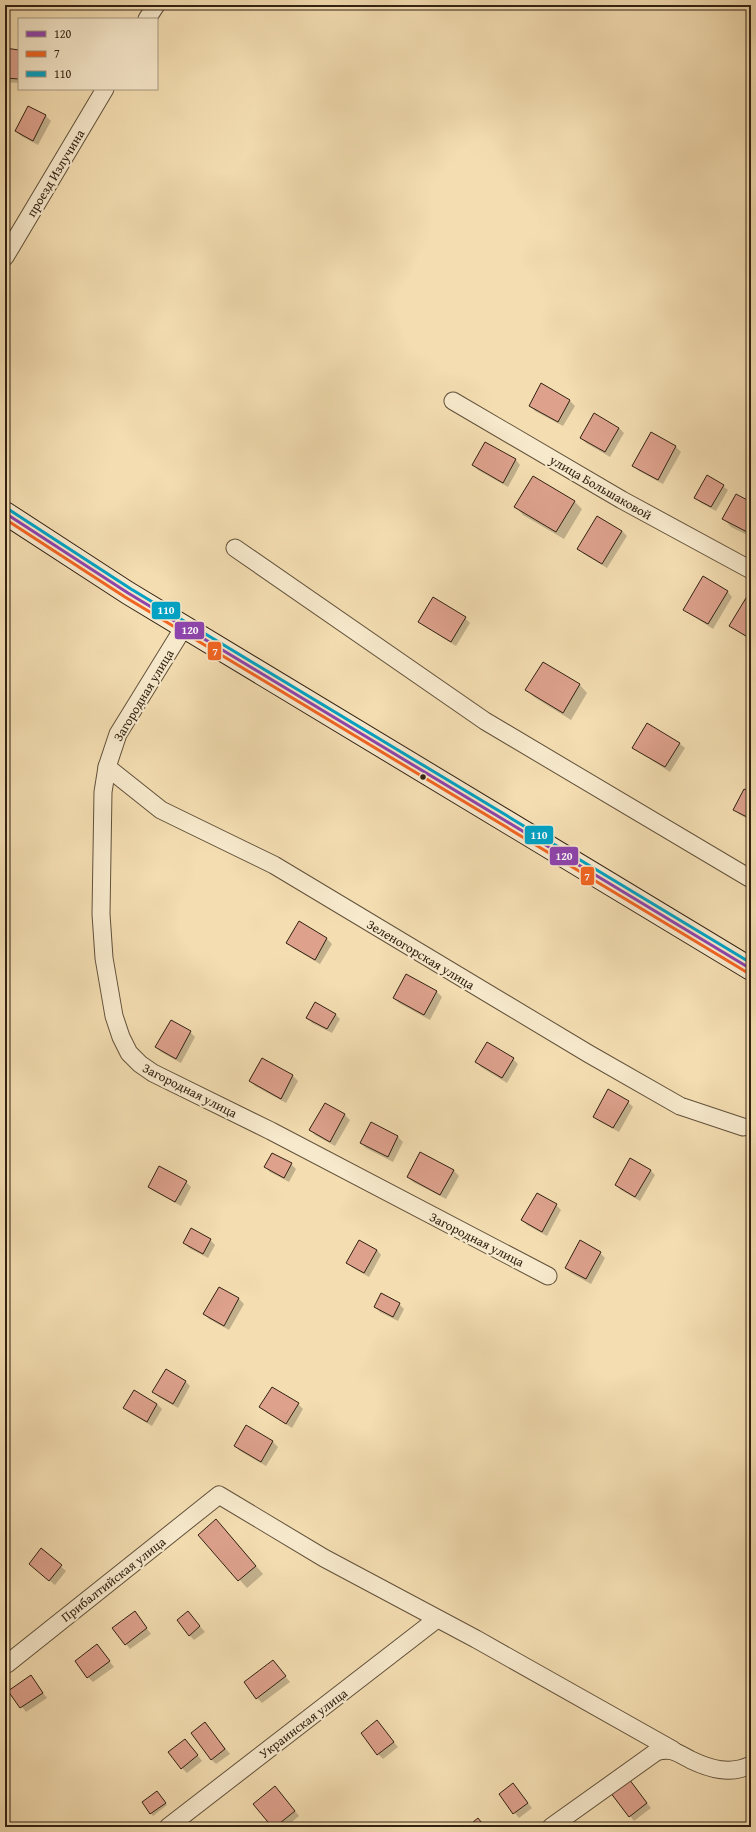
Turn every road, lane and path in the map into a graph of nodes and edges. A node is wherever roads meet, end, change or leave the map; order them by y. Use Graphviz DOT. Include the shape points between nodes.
graph roads {
  1 [pos="156,5"];
  2 [pos="148,18"];
  3 [pos="105,90"];
  4 [pos="5,257"];
  5 [pos="453,401"];
  6 [pos="5,513"];
  7 [pos="235,548"];
  8 [pos="751,570"];
  9 [pos="184,627"];
  10 [pos="107,767"];
  11 [pos="751,879"];
  12 [pos="751,969"];
  13 [pos="742,1127"];
  14 [pos="548,1276"];
  15 [pos="437,1619"];
  16 [pos="7,1664"];
  17 [pos="673,1750"];
  18 [pos="751,1766"];
  19 [pos="168,1827"];
  20 [pos="551,1827"];
  1 -- 2 [label="street"];
  3 -- 4 [label="street, проезд Излучина"];
  5 -- 8 [label="street, улица Большаковой" via="622,500"];
  6 -- 9 [label="main road"];
  7 -- 11 [label="street" via="485,721"];
  9 -- 10 [label="street, Загородная улица" via="118,734"];
  9 -- 12 [label="main road"];
  10 -- 13 [label="street, Зеленогорская улица" via="161,810 274,866 680,1106"];
  10 -- 14 [label="street, Загородная улица" via="101,828 100,914 104,958 114,1016 120,1037 129,1053 153,1073 271,1131"];
  15 -- 16 [label="street, Прибалтийская улица" via="324,1558 218,1495"];
  15 -- 17 [label="street"];
  15 -- 19 [label="street, Украинская улица"];
  17 -- 18 [label="street" via="690,1760 718,1770 736,1771"];
  17 -- 20 [label="street" via="662,1750 650,1755"];
}
